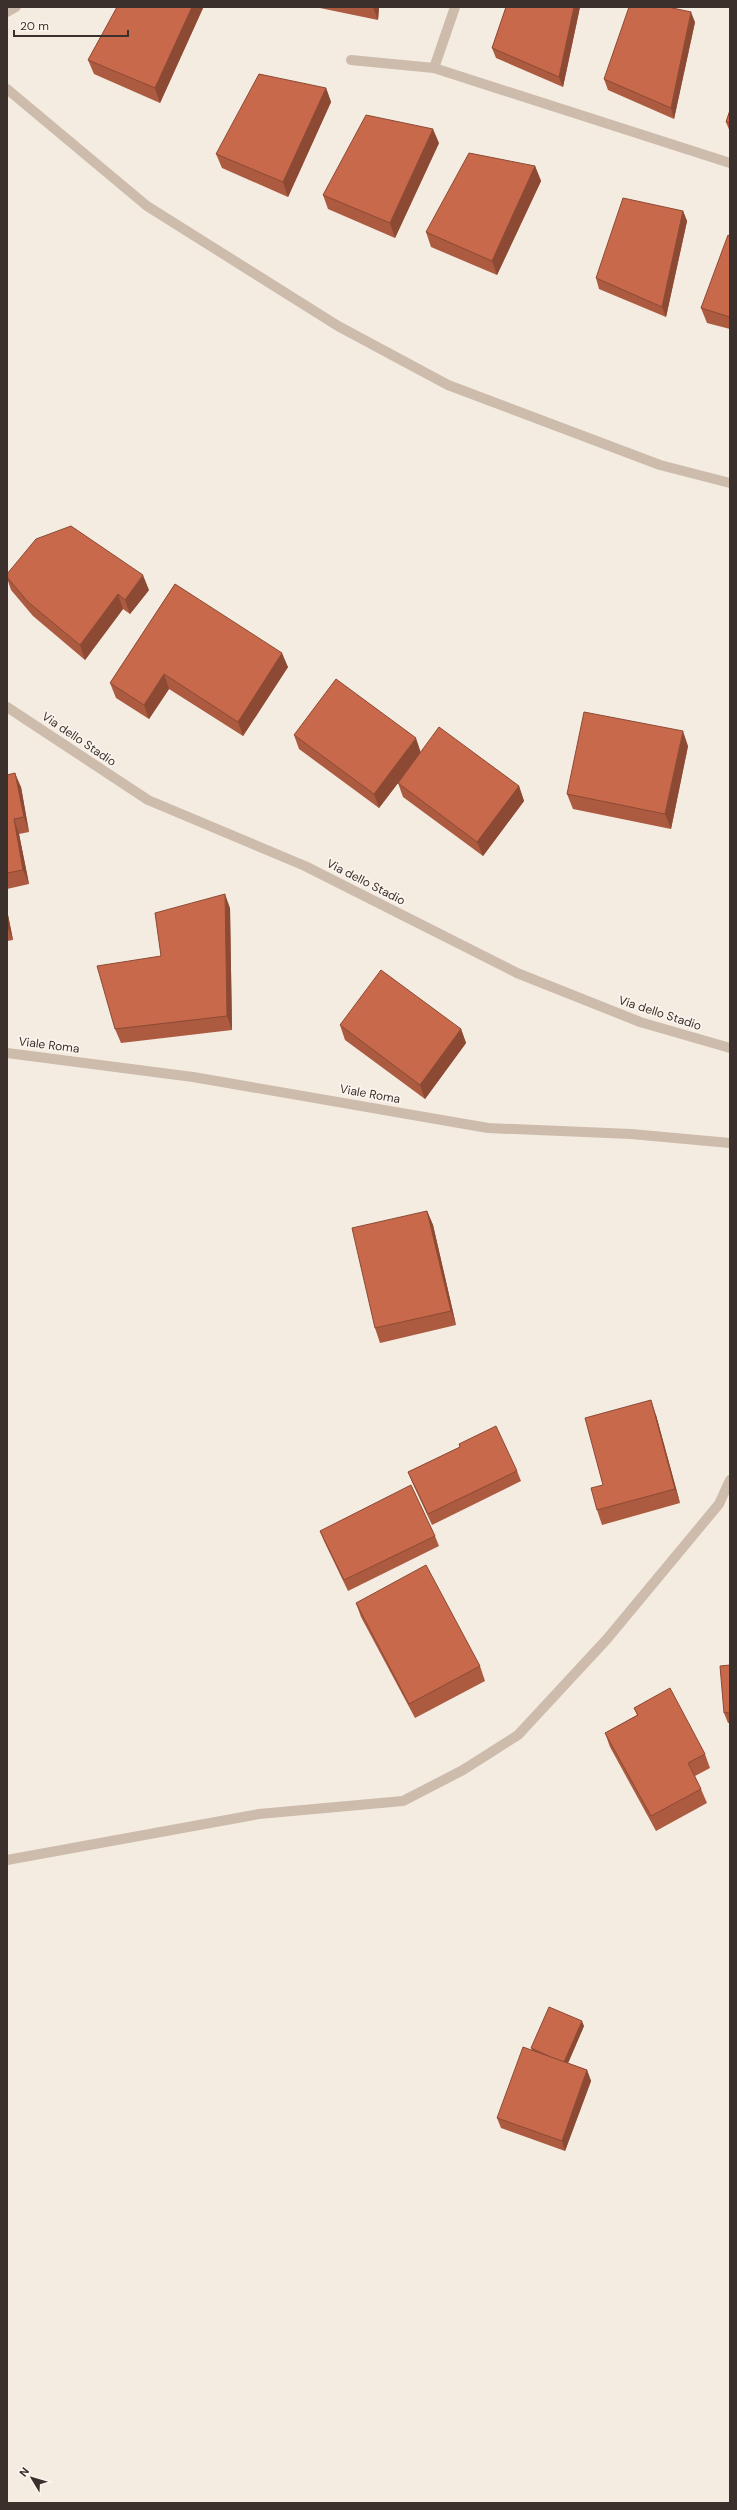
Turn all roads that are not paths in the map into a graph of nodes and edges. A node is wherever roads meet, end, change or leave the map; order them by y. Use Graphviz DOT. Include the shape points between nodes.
graph roads {
  1 [pos="16,7"];
  2 [pos="455,7"];
  3 [pos="7,12"];
  4 [pos="351,60"];
  5 [pos="434,68"];
  6 [pos="7,89"];
  7 [pos="730,163"];
  8 [pos="730,483"];
  9 [pos="7,707"];
  10 [pos="730,1048"];
  11 [pos="7,1053"];
  12 [pos="730,1143"];
  13 [pos="730,1480"];
  14 [pos="7,1860"];
  1 -- 3 [label="street"];
  2 -- 5 [label="street"];
  4 -- 5 [label="street"];
  5 -- 7 [label="street"];
  6 -- 8 [label="street" via="147,206 338,326 448,385 660,465"];
  9 -- 10 [label="street, Via dello Stadio" via="148,800 305,866 517,973 640,1022"];
  11 -- 12 [label="street, Viale Roma" via="193,1077 488,1128 631,1134"];
  13 -- 14 [label="street" via="719,1504 607,1639 518,1735 463,1770 402,1801 260,1814"];
}
